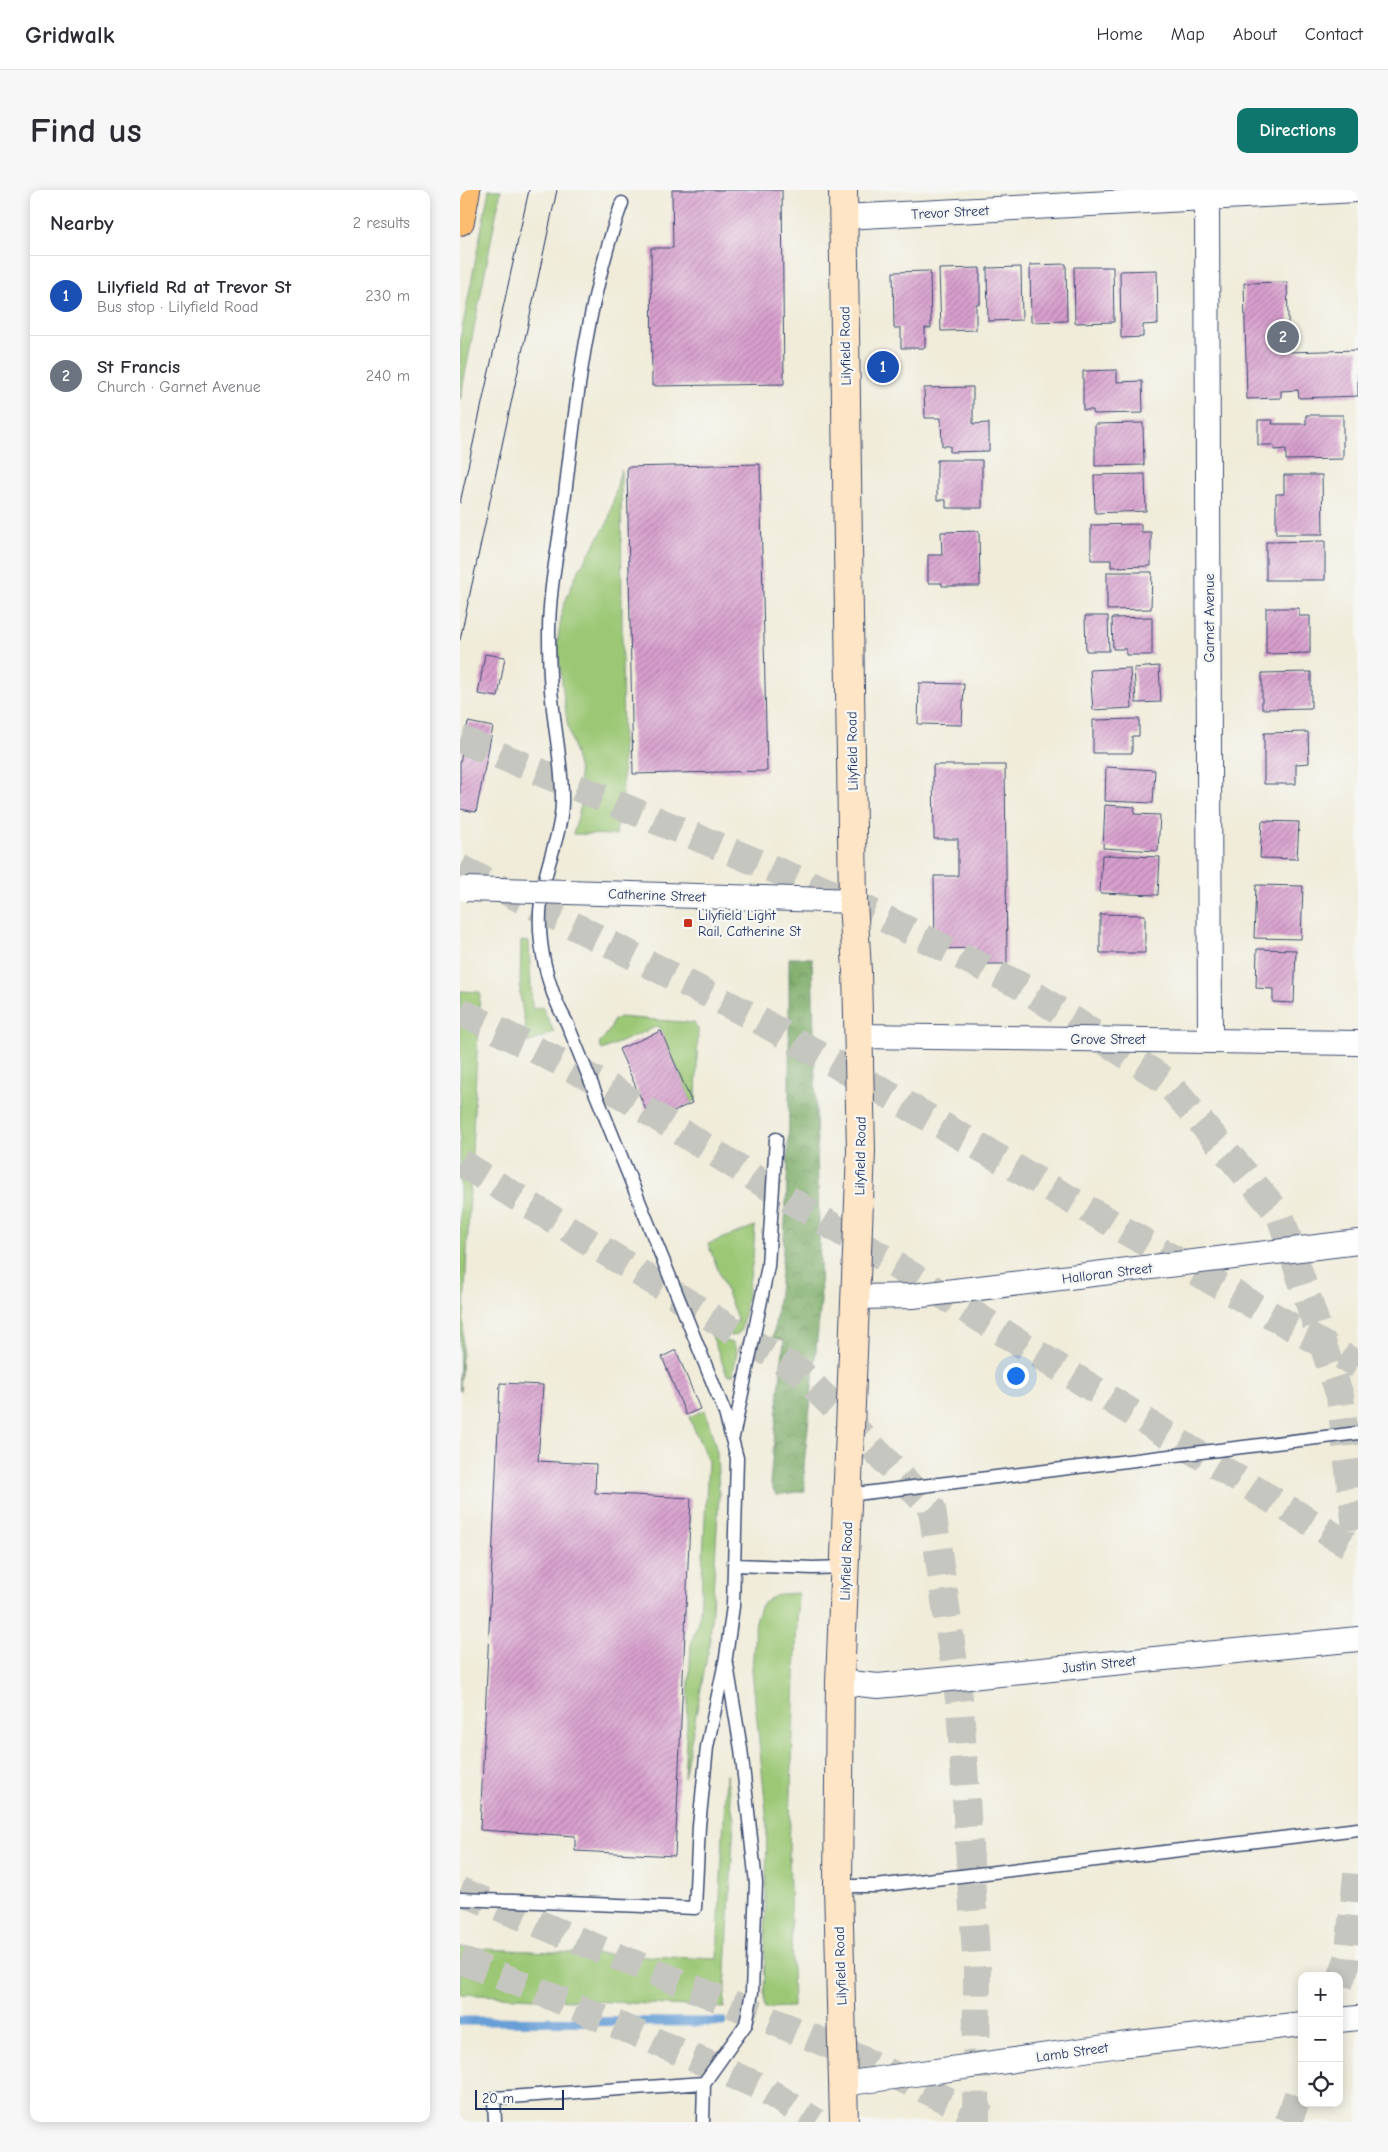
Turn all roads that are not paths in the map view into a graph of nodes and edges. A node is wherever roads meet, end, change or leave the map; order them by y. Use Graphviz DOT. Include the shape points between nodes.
graph roads {
  1 [pos="466,190"];
  2 [pos="843,190"];
  3 [pos="1357,190"];
  4 [pos="1207,197"];
  5 [pos="622,203"];
  6 [pos="844,217"];
  7 [pos="460,221"];
  8 [pos="460,888"];
  9 [pos="853,901"];
  10 [pos="859,1036"];
  11 [pos="1210,1039"];
  12 [pos="1358,1043"];
  13 [pos="776,1139"];
  14 [pos="1358,1242"];
  15 [pos="856,1297"];
  16 [pos="1358,1433"];
  17 [pos="732,1442"];
  18 [pos="848,1495"];
  19 [pos="734,1565"];
  20 [pos="845,1567"];
  21 [pos="1358,1639"];
  22 [pos="726,1657"];
  23 [pos="840,1682"];
  24 [pos="1358,1829"];
  25 [pos="838,1886"];
  26 [pos="460,1898"];
  27 [pos="1358,2018"];
  28 [pos="1343,2020"];
  29 [pos="1298,2024"];
  30 [pos="704,2083"];
  31 [pos="843,2084"];
  32 [pos="495,2122"];
  33 [pos="703,2122"];
  34 [pos="844,2122"];
  1 -- 7 [label="highway"];
  2 -- 6 [label="main road, Lilyfield Road"];
  3 -- 4 [label="street, Trevor Street"];
  4 -- 6 [label="street, Trevor Street"];
  4 -- 11 [label="street, Garnet Avenue"];
  5 -- 17 [label="lane" via="595,294 582,362 554,573 549,640 562,804 540,902 544,964 552,992 725,1413"];
  6 -- 9 [label="main road, Lilyfield Road"];
  8 -- 9 [label="street, Catherine Street, bridge"];
  9 -- 10 [label="main road, Lilyfield Road"];
  10 -- 11 [label="street, Grove Street"];
  10 -- 15 [label="main road, Lilyfield Road" via="861,1151"];
  11 -- 12 [label="street, Grove Street"];
  13 -- 17 [label="lane" via="768,1266"];
  14 -- 15 [label="street, Halloran Street" via="913,1296"];
  15 -- 18 [label="main road, Lilyfield Road"];
  16 -- 18 [label="lane"];
  17 -- 19 [label="lane" via="737,1458"];
  18 -- 20 [label="main road, Lilyfield Road"];
  19 -- 20 [label="lane"];
  19 -- 22 [label="lane" via="733,1606"];
  20 -- 23 [label="main road, Lilyfield Road"];
  21 -- 23 [label="street, Justin Street" via="878,1686"];
  22 -- 26 [label="lane" via="707,1747 695,1908"];
  22 -- 30 [label="lane" via="741,1749 756,1883 752,1992 746,2024"];
  23 -- 25 [label="main road, Lilyfield Road"];
  24 -- 25 [label="lane" via="876,1886"];
  25 -- 31 [label="main road, Lilyfield Road"];
  27 -- 28 [label="street"];
  29 -- 31 [label="street, Lamb Street" via="1120,2045"];
  30 -- 32 [label="lane" via="494,2098"];
  30 -- 33 [label="lane"];
  31 -- 34 [label="main road, Lilyfield Road"];
}
